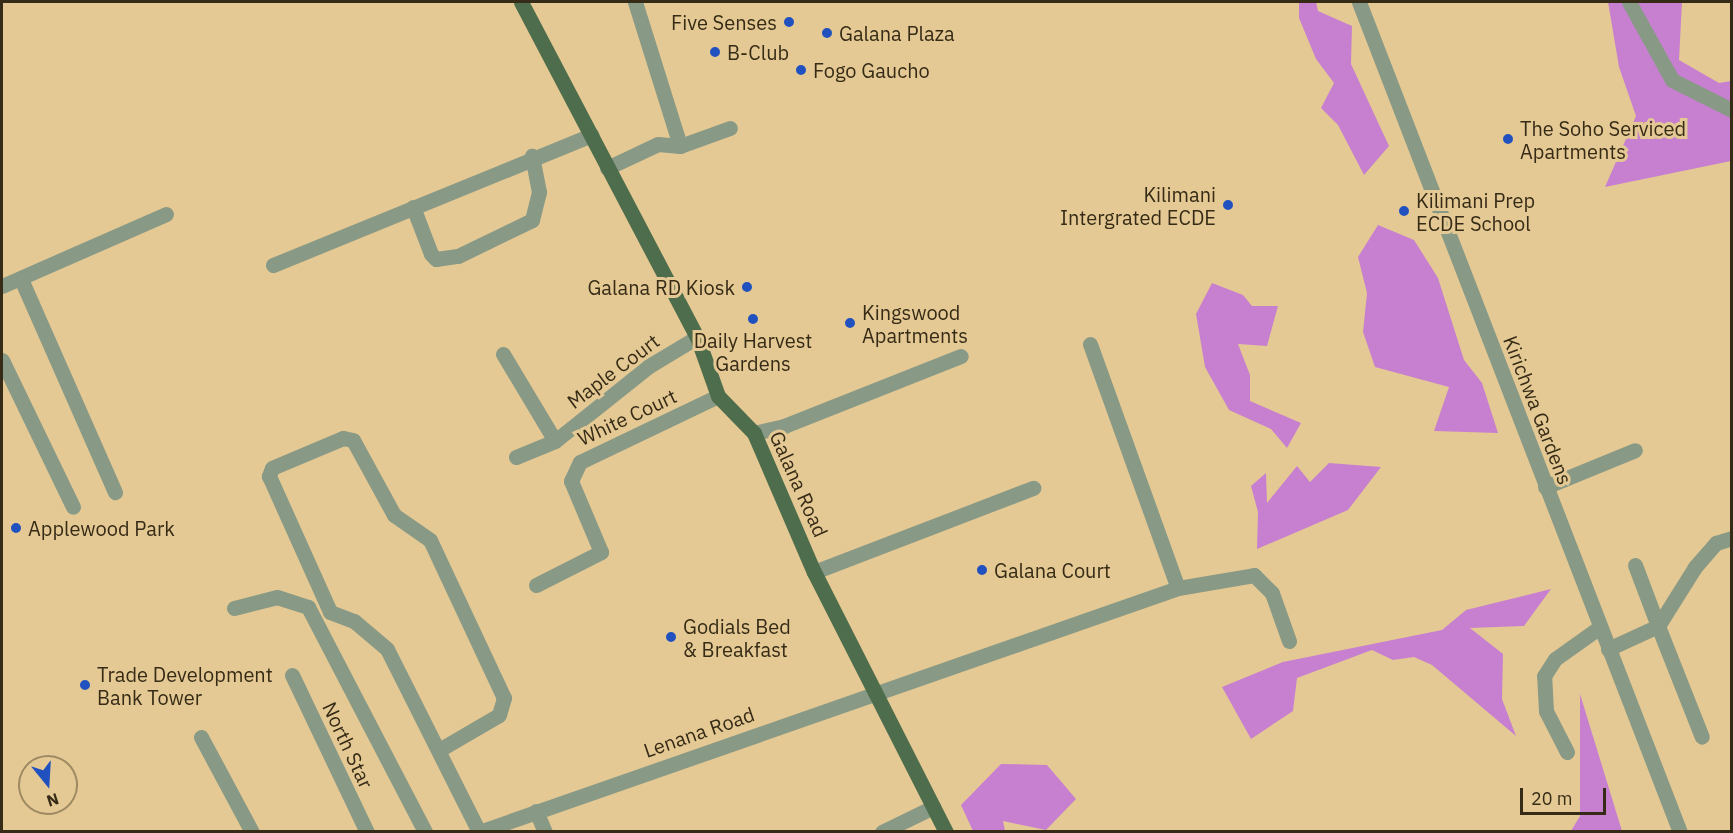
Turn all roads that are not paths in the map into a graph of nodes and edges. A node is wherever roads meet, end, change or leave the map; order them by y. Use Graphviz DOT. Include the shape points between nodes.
graph roads {
  1 [pos="521,2"];
  2 [pos="635,2"];
  3 [pos="1359,2"];
  4 [pos="1629,2"];
  5 [pos="1731,110"];
  6 [pos="730,128"];
  7 [pos="591,135"];
  8 [pos="680,146"];
  9 [pos="532,156"];
  10 [pos="607,168"];
  11 [pos="413,207"];
  12 [pos="166,214"];
  13 [pos="273,265"];
  14 [pos="21,279"];
  15 [pos="2,286"];
  16 [pos="697,337"];
  17 [pos="1090,344"];
  18 [pos="503,354"];
  19 [pos="961,356"];
  20 [pos="2,360"];
  21 [pos="718,396"];
  22 [pos="754,433"];
  23 [pos="555,441"];
  24 [pos="1635,450"];
  25 [pos="516,457"];
  26 [pos="1545,487"];
  27 [pos="1033,488"];
  28 [pos="115,492"];
  29 [pos="73,507"];
  30 [pos="1731,538"];
  31 [pos="1635,565"];
  32 [pos="814,572"];
  33 [pos="536,585"];
  34 [pos="1178,588"];
  35 [pos="234,608"];
  36 [pos="1658,626"];
  37 [pos="1600,627"];
  38 [pos="1289,640"];
  39 [pos="1608,650"];
  40 [pos="291,675"];
  41 [pos="875,693"];
  42 [pos="201,737"];
  43 [pos="1702,737"];
  44 [pos="439,750"];
  45 [pos="1567,752"];
  46 [pos="933,807"];
  47 [pos="536,811"];
  48 [pos="252,831"];
  49 [pos="367,831"];
  50 [pos="425,831"];
  51 [pos="479,831"];
  52 [pos="545,831"];
  53 [pos="882,831"];
  54 [pos="946,831"];
  55 [pos="1680,831"];
  1 -- 7 [label="main road, Galana Road"];
  2 -- 8 [label="street"];
  3 -- 26 [label="street, Kirichwa Gardens"];
  4 -- 5 [label="street" via="1672,80"];
  6 -- 8 [label="street"];
  7 -- 9 [label="street"];
  7 -- 10 [label="main road, Galana Road"];
  8 -- 10 [label="street" via="658,144"];
  9 -- 11 [label="street"];
  9 -- 11 [label="street" via="539,192 532,220 458,256 436,259 431,254"];
  10 -- 16 [label="main road, Galana Road"];
  11 -- 13 [label="street"];
  12 -- 14 [label="street"];
  14 -- 15 [label="street"];
  14 -- 28 [label="street"];
  16 -- 21 [label="main road, Galana Road"];
  16 -- 23 [label="street, Maple Court" via="649,366"];
  17 -- 34 [label="street"];
  18 -- 23 [label="street"];
  19 -- 22 [label="street" via="784,426"];
  20 -- 29 [label="street"];
  21 -- 22 [label="main road, Galana Road"];
  21 -- 33 [label="street, White Court" via="580,462 571,481 601,552"];
  22 -- 32 [label="main road, Galana Road"];
  23 -- 25 [label="street, Maple Court"];
  24 -- 26 [label="street"];
  26 -- 37 [label="street, Kirichwa Gardens"];
  27 -- 32 [label="street"];
  30 -- 36 [label="street" via="1716,543 1695,567"];
  31 -- 36 [label="street"];
  32 -- 41 [label="main road, Galana Road"];
  34 -- 38 [label="street, Lenana Road" via="1254,575 1272,593"];
  34 -- 41 [label="street, Lenana Road"];
  35 -- 50 [label="street" via="277,597 308,607"];
  36 -- 39 [label="street"];
  36 -- 43 [label="street"];
  37 -- 39 [label="street, Kirichwa Gardens"];
  37 -- 45 [label="street" via="1555,659 1544,676 1546,711"];
  39 -- 55 [label="street, Kirichwa Gardens"];
  40 -- 49 [label="street, North Star"];
  41 -- 46 [label="main road, Galana Road"];
  41 -- 47 [label="street, Lenana Road"];
  42 -- 48 [label="street"];
  44 -- 44 [label="street" via="387,649 354,621 330,612 269,476 272,468 343,438 353,440 394,515 430,540 504,698 499,715"];
  44 -- 51 [label="street"];
  46 -- 53 [label="street"];
  46 -- 54 [label="main road, Galana Road"];
  47 -- 51 [label="street, Lenana Road"];
  47 -- 52 [label="street"];
}
